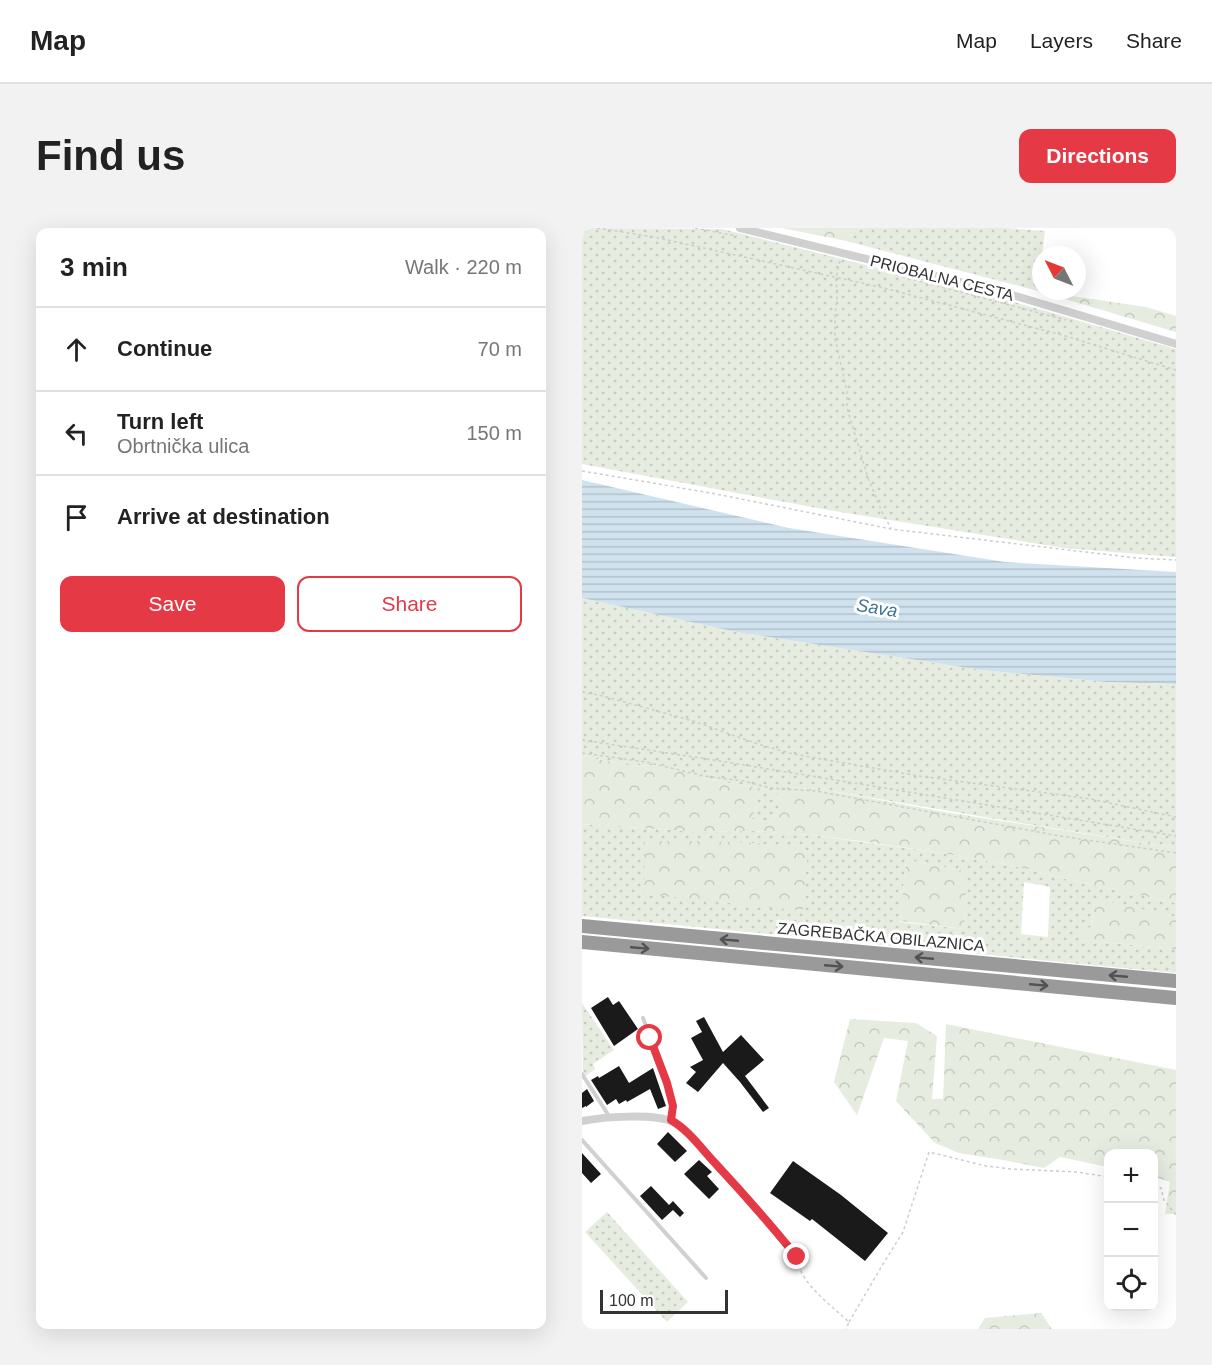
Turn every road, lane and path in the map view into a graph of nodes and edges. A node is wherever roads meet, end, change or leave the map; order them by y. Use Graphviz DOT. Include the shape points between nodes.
graph roads {
  1 [pos="597,228"];
  2 [pos="695,228"];
  3 [pos="740,228"];
  4 [pos="745,238"];
  5 [pos="840,259"];
  6 [pos="898,276"];
  7 [pos="836,278"];
  8 [pos="1065,320"];
  9 [pos="1176,344"];
  10 [pos="1176,370"];
  11 [pos="582,471"];
  12 [pos="891,529"];
  13 [pos="1176,560"];
  14 [pos="582,692"];
  15 [pos="582,740"];
  16 [pos="582,753"];
  17 [pos="1176,818"];
  18 [pos="1176,836"];
  19 [pos="1176,853"];
  20 [pos="582,926"];
  21 [pos="582,942"];
  22 [pos="1176,981"];
  23 [pos="1176,998"];
  24 [pos="643,1018"];
  25 [pos="582,1074"];
  26 [pos="610,1117"];
  27 [pos="671,1120"];
  28 [pos="582,1121"];
  29 [pos="582,1140"];
  30 [pos="1104,1176"];
  31 [pos="1158,1187"];
  32 [pos="1176,1215"];
  33 [pos="797,1257"];
  34 [pos="706,1278"];
  35 [pos="849,1322"];
  36 [pos="846,1329"];
  1 -- 7 [label="path"];
  2 -- 4 [label="path"];
  3 -- 9 [label="street, PRIOBALNA CESTA" via="1009,294"];
  5 -- 7 [label="path"];
  6 -- 8 [label="path"];
  7 -- 10 [label="path" via="1062,335"];
  7 -- 12 [label="path" via="835,338 847,408 868,478"];
  11 -- 12 [label="path"];
  12 -- 13 [label="path"];
  14 -- 17 [label="path" via="684,718 793,754 1091,799"];
  15 -- 18 [label="path"];
  16 -- 19 [label="path" via="770,788 816,791"];
  22 -- 20 [label="highway, ZAGREBAČKA OBILAZNICA, one-way"];
  21 -- 23 [label="highway, ZAGREBAČKA OBILAZNICA, one-way"];
  24 -- 27 [label="lane" via="670,1095"];
  25 -- 26 [label="lane"];
  26 -- 27 [label="street"];
  26 -- 28 [label="street"];
  27 -- 33 [label="street" via="700,1146"];
  29 -- 34 [label="lane"];
  30 -- 35 [label="path" via="986,1166 929,1152 903,1232"];
  31 -- 32 [label="path"];
  33 -- 35 [label="path" via="800,1273"];
  35 -- 36 [label="path"];
}
